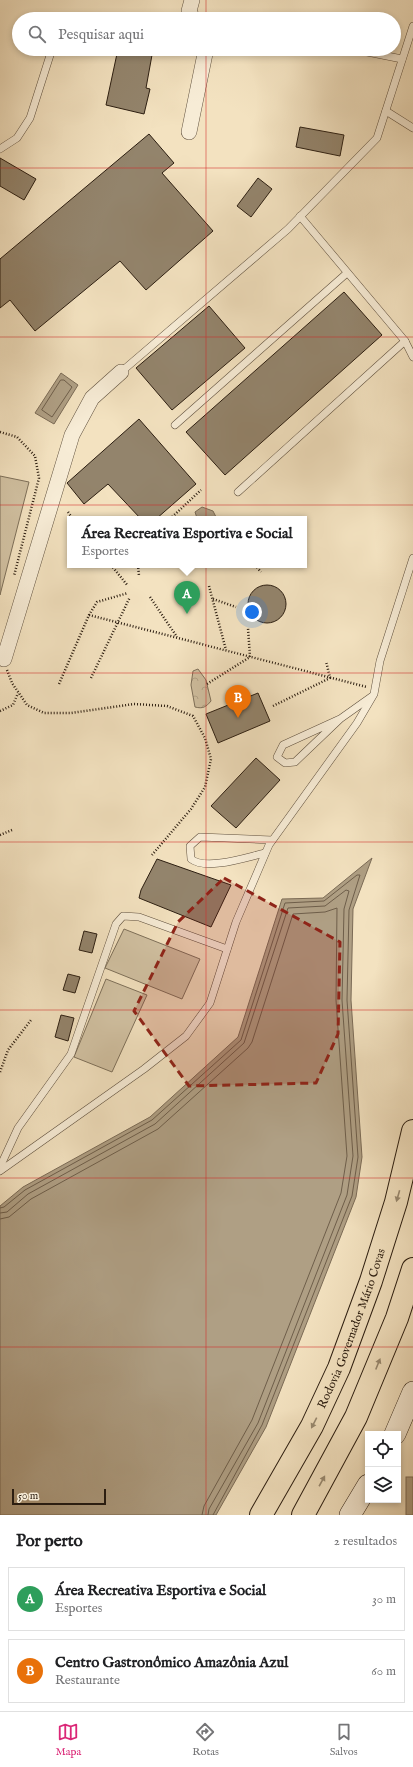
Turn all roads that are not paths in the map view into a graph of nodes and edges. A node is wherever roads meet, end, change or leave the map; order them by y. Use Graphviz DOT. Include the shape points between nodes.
graph roads {
  1 [pos="192,0"];
  2 [pos="190,12"];
  3 [pos="413,26"];
  4 [pos="50,56"];
  5 [pos="205,56"];
  6 [pos="387,56"];
  7 [pos="402,59"];
  8 [pos="386,111"];
  9 [pos="413,128"];
  10 [pos="189,132"];
  11 [pos="0,149"];
  12 [pos="300,216"];
  13 [pos="347,273"];
  14 [pos="405,341"];
  15 [pos="413,357"];
  16 [pos="122,372"];
  17 [pos="175,425"];
  18 [pos="238,492"];
  19 [pos="413,558"];
  20 [pos="4,659"];
  21 [pos="375,692"];
  22 [pos="340,719"];
  23 [pos="272,840"];
  24 [pos="265,853"];
  25 [pos="227,949"];
  26 [pos="413,1131"];
  27 [pos="0,1166"];
  28 [pos="0,1171"];
  29 [pos="413,1269"];
  30 [pos="413,1392"];
  31 [pos="396,1431"];
  32 [pos="365,1490"];
  33 [pos="261,1515"];
  34 [pos="303,1515"];
  35 [pos="350,1515"];
  1 -- 2 [label="street"];
  3 -- 7 [label="lane"];
  4 -- 11 [label="lane" via="30,118 17,138"];
  5 -- 10 [label="street"];
  6 -- 7 [label="lane"];
  7 -- 8 [label="lane"];
  8 -- 9 [label="lane"];
  8 -- 12 [label="lane" via="377,138"];
  12 -- 13 [label="lane"];
  12 -- 16 [label="lane"];
  13 -- 14 [label="lane"];
  13 -- 17 [label="lane"];
  14 -- 15 [label="lane"];
  14 -- 18 [label="lane"];
  16 -- 20 [label="street" via="92,398 72,435"];
  19 -- 21 [label="lane" via="380,660"];
  21 -- 22 [label="lane"];
  21 -- 23 [label="lane" via="357,723"];
  22 -- 22 [label="lane" via="283,745 277,757 285,763 295,762"];
  23 -- 24 [label="lane"];
  23 -- 24 [label="lane" via="200,837 190,846 191,859 196,864 213,864"];
  24 -- 25 [label="lane"];
  25 -- 27 [label="lane" via="138,916 123,916 116,924 71,1054 18,1128"];
  25 -- 28 [label="lane" via="210,1003 186,1036 144,1069"];
  26 -- 33 [label="highway, Rodovia Governador Mário Covas, one-way" via="396,1202 371,1282 342,1361 312,1426"];
  34 -- 29 [label="highway, one-way" via="356,1417 397,1318"];
  30 -- 31 [label="main road"];
  32 -- 35 [label="main road"];
}
